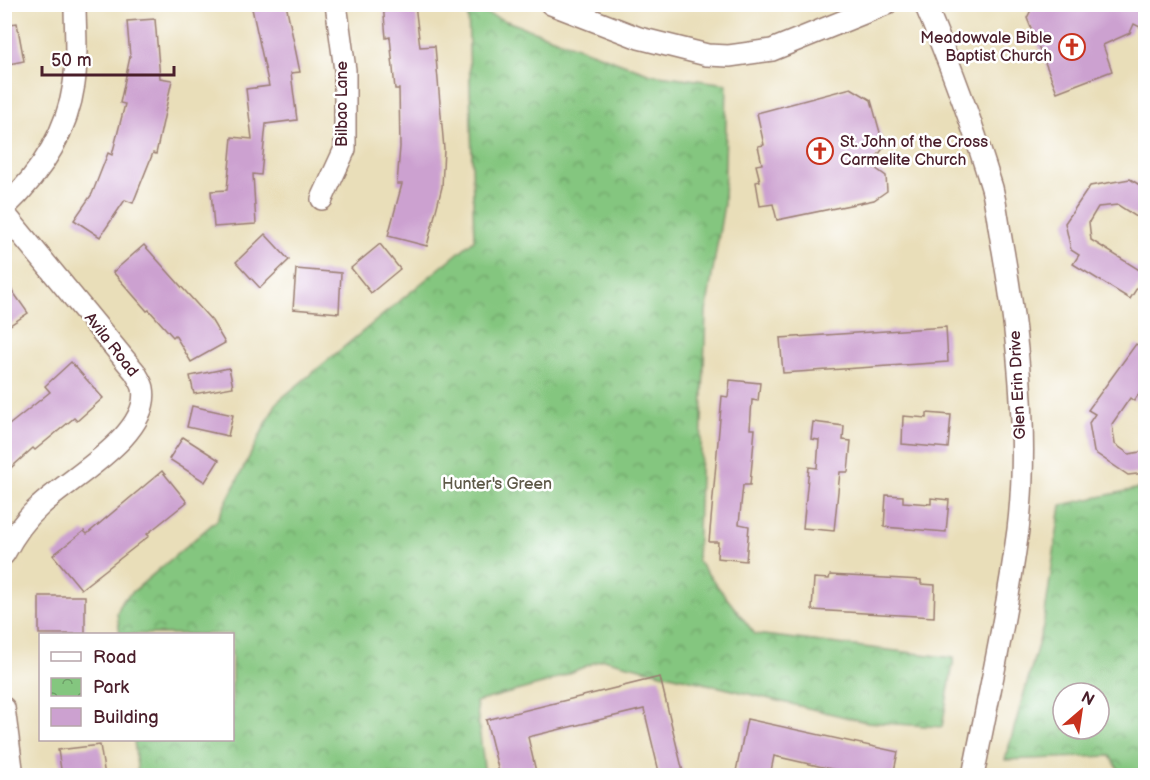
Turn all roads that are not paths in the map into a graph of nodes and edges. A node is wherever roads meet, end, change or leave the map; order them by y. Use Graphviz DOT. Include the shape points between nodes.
graph roads {
  1 [pos="75,4"];
  2 [pos="336,4"];
  3 [pos="551,4"];
  4 [pos="886,4"];
  5 [pos="925,4"];
  6 [pos="322,199"];
  7 [pos="4,208"];
  8 [pos="4,213"];
  9 [pos="4,554"];
  10 [pos="4,708"];
  11 [pos="13,776"];
  12 [pos="972,776"];
  1 -- 7 [label="street" via="74,85 63,121 49,155 30,184"];
  2 -- 6 [label="street, Bilbao Lane" via="345,69 345,149"];
  3 -- 4 [label="street" via="639,38 698,54 729,56 772,50"];
  5 -- 12 [label="street, Glen Erin Drive" via="955,75 992,189 1012,301 1019,381 1022,466 1018,530 989,702"];
  8 -- 9 [label="street, Avila Road" via="135,372 143,388 139,417 129,434 40,506 16,531"];
  10 -- 11 [label="street"];
}
